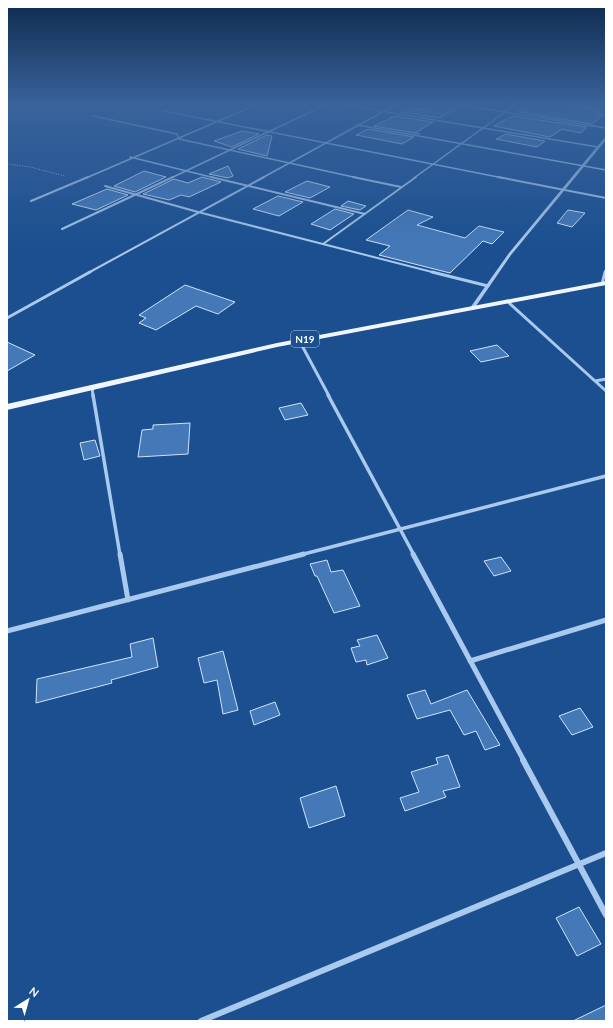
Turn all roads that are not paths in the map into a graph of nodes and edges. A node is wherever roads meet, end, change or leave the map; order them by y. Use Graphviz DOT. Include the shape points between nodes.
graph roads {
  1 [pos="142,152"];
  2 [pos="226,152"];
  3 [pos="239,152"];
  4 [pos="309,152"];
  5 [pos="372,152"];
  6 [pos="450,152"];
  7 [pos="505,152"];
  8 [pos="594,152"];
  9 [pos="130,157"];
  10 [pos="289,163"];
  11 [pos="434,164"];
  12 [pos="583,166"];
  13 [pos="606,170"];
  14 [pos="186,171"];
  15 [pos="247,185"];
  16 [pos="104,186"];
  17 [pos="401,187"];
  18 [pos="564,189"];
  19 [pos="135,195"];
  20 [pos="606,198"];
  21 [pos="31,201"];
  22 [pos="198,212"];
  23 [pos="365,214"];
  24 [pos="62,229"];
  25 [pos="323,244"];
  26 [pos="606,269"];
  27 [pos="604,283"];
  28 [pos="488,286"];
  29 [pos="507,301"];
  30 [pos="472,308"];
  31 [pos="7,318"];
  32 [pos="299,340"];
  33 [pos="606,379"];
  34 [pos="595,381"];
  35 [pos="92,387"];
  36 [pos="606,391"];
  37 [pos="7,407"];
  38 [pos="606,476"];
  39 [pos="400,529"];
  40 [pos="128,600"];
  41 [pos="606,620"];
  42 [pos="7,631"];
  43 [pos="470,661"];
  44 [pos="606,853"];
  45 [pos="579,864"];
  46 [pos="606,915"];
  47 [pos="201,1021"];
  1 -- 9 [label="street"];
  2 -- 14 [label="street"];
  3 -- 10 [label="street"];
  4 -- 10 [label="street"];
  5 -- 11 [label="street"];
  6 -- 11 [label="street"];
  7 -- 12 [label="street"];
  8 -- 12 [label="street"];
  9 -- 14 [label="street"];
  9 -- 21 [label="street"];
  10 -- 15 [label="street"];
  10 -- 17 [label="street"];
  11 -- 17 [label="street"];
  11 -- 18 [label="street"];
  12 -- 13 [label="street"];
  12 -- 18 [label="street"];
  14 -- 15 [label="street"];
  14 -- 19 [label="street"];
  15 -- 22 [label="street"];
  15 -- 23 [label="street"];
  16 -- 19 [label="street"];
  17 -- 23 [label="street"];
  18 -- 20 [label="street"];
  18 -- 28 [label="street" via="510,254"];
  19 -- 22 [label="street"];
  19 -- 24 [label="street"];
  22 -- 25 [label="street"];
  22 -- 31 [label="street"];
  23 -- 25 [label="street"];
  25 -- 28 [label="street"];
  26 -- 27 [label="street"];
  27 -- 29 [label="main road, N19"];
  28 -- 30 [label="street"];
  29 -- 30 [label="main road, N19"];
  29 -- 34 [label="street"];
  30 -- 32 [label="main road, N19"];
  32 -- 35 [label="main road, N19"];
  32 -- 39 [label="street"];
  33 -- 34 [label="street"];
  34 -- 36 [label="street"];
  35 -- 37 [label="main road, N19"];
  35 -- 40 [label="street"];
  38 -- 39 [label="street"];
  39 -- 40 [label="street"];
  39 -- 43 [label="street"];
  40 -- 42 [label="street"];
  41 -- 43 [label="street"];
  43 -- 45 [label="street"];
  44 -- 45 [label="street"];
  45 -- 46 [label="street"];
  45 -- 47 [label="street"];
}
